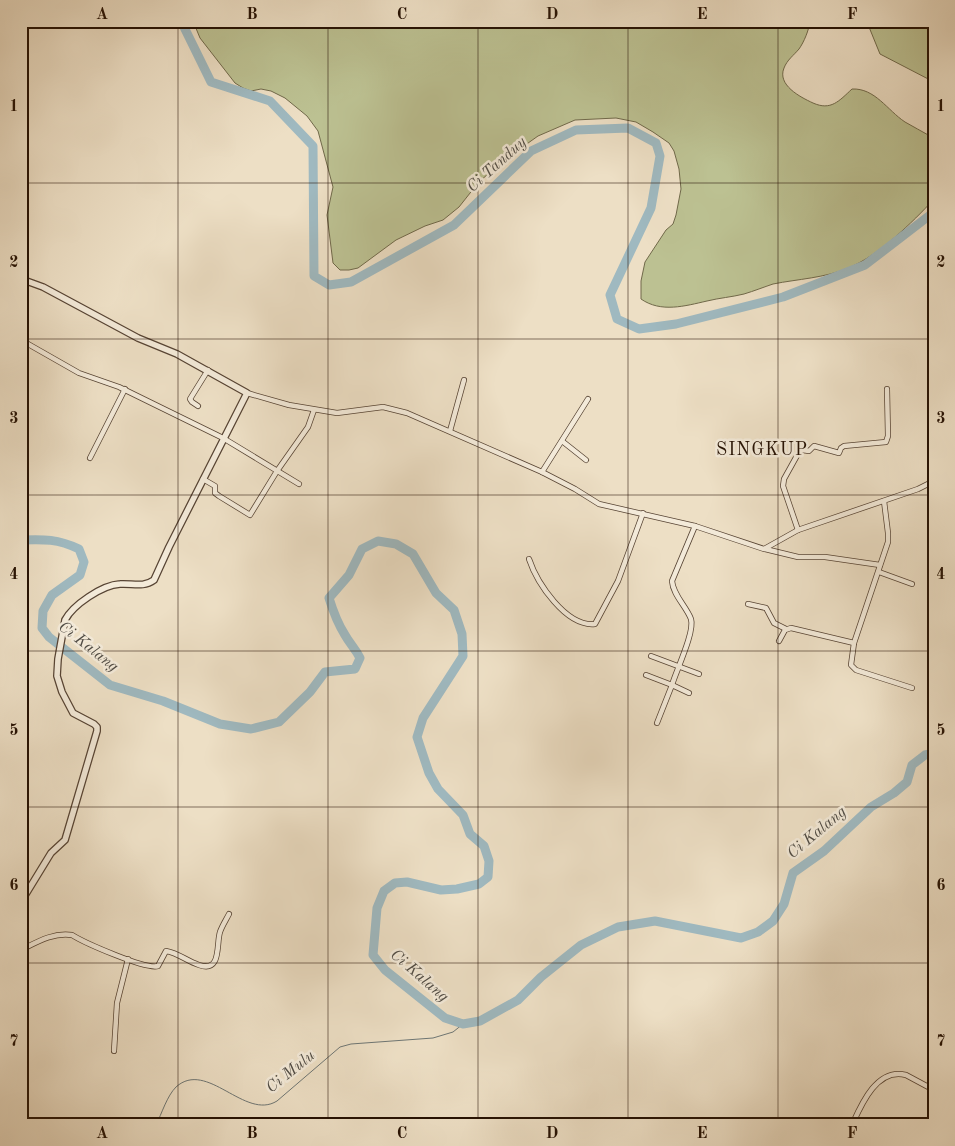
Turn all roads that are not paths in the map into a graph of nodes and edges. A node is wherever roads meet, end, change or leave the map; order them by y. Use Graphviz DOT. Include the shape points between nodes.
graph roads {
  1 [pos="21,280"];
  2 [pos="21,340"];
  3 [pos="208,370"];
  4 [pos="464,380"];
  5 [pos="125,389"];
  6 [pos="887,389"];
  7 [pos="247,393"];
  8 [pos="588,399"];
  9 [pos="198,406"];
  10 [pos="314,410"];
  11 [pos="450,431"];
  12 [pos="223,438"];
  13 [pos="562,441"];
  14 [pos="90,458"];
  15 [pos="586,460"];
  16 [pos="277,471"];
  17 [pos="542,472"];
  18 [pos="203,479"];
  19 [pos="934,481"];
  20 [pos="299,484"];
  21 [pos="884,500"];
  22 [pos="643,513"];
  23 [pos="695,526"];
  24 [pos="798,530"];
  25 [pos="764,549"];
  26 [pos="529,559"];
  27 [pos="880,565"];
  28 [pos="879,572"];
  29 [pos="912,584"];
  30 [pos="748,604"];
  31 [pos="786,629"];
  32 [pos="779,641"];
  33 [pos="854,643"];
  34 [pos="651,656"];
  35 [pos="678,666"];
  36 [pos="699,674"];
  37 [pos="646,675"];
  38 [pos="672,685"];
  39 [pos="912,688"];
  40 [pos="689,693"];
  41 [pos="657,723"];
  42 [pos="21,902"];
  43 [pos="229,914"];
  44 [pos="21,950"];
  45 [pos="128,959"];
  46 [pos="114,1051"];
  47 [pos="934,1090"];
  48 [pos="852,1125"];
  1 -- 3 [label="street" via="43,287 138,338"];
  2 -- 5 [label="street" via="79,373"];
  3 -- 7 [label="street"];
  3 -- 9 [label="street" via="190,399"];
  4 -- 11 [label="street"];
  5 -- 12 [label="street"];
  5 -- 14 [label="street"];
  6 -- 24 [label="street" via="886,442 844,446 839,453 814,446 809,451 799,452 783,486"];
  7 -- 10 [label="street"];
  7 -- 12 [label="street"];
  8 -- 13 [label="street"];
  10 -- 11 [label="street" via="337,413 384,407"];
  10 -- 16 [label="street" via="308,427"];
  11 -- 17 [label="street"];
  12 -- 16 [label="street"];
  12 -- 18 [label="street"];
  13 -- 15 [label="street"];
  13 -- 17 [label="street"];
  16 -- 18 [label="street" via="249,516 215,493 214,486"];
  16 -- 20 [label="street"];
  17 -- 22 [label="street" via="599,504"];
  18 -- 42 [label="street" via="154,580 142,585 110,586 68,613 60,640 57,676 71,710 97,729 66,840 50,853"];
  19 -- 21 [label="street"];
  21 -- 24 [label="street"];
  21 -- 27 [label="street" via="888,538"];
  22 -- 23 [label="street"];
  22 -- 26 [label="street" via="618,581 595,624 577,620 564,612 540,584"];
  23 -- 25 [label="street"];
  23 -- 35 [label="street" via="672,581 692,622"];
  24 -- 25 [label="street"];
  25 -- 27 [label="street" via="798,557 825,557"];
  27 -- 28 [label="street"];
  28 -- 29 [label="street"];
  28 -- 33 [label="street"];
  30 -- 31 [label="street" via="766,608 774,623"];
  31 -- 32 [label="street"];
  31 -- 33 [label="street"];
  33 -- 39 [label="street" via="850,662 854,669"];
  34 -- 35 [label="street"];
  35 -- 36 [label="street"];
  35 -- 38 [label="street"];
  37 -- 38 [label="street"];
  38 -- 40 [label="street"];
  38 -- 41 [label="street"];
  43 -- 45 [label="street" via="220,931 217,956 211,964 203,966 168,951 164,952 156,967"];
  44 -- 45 [label="street" via="64,934"];
  45 -- 46 [label="street" via="117,1003"];
  47 -- 48 [label="street" via="906,1075 890,1076 870,1090"];
}
